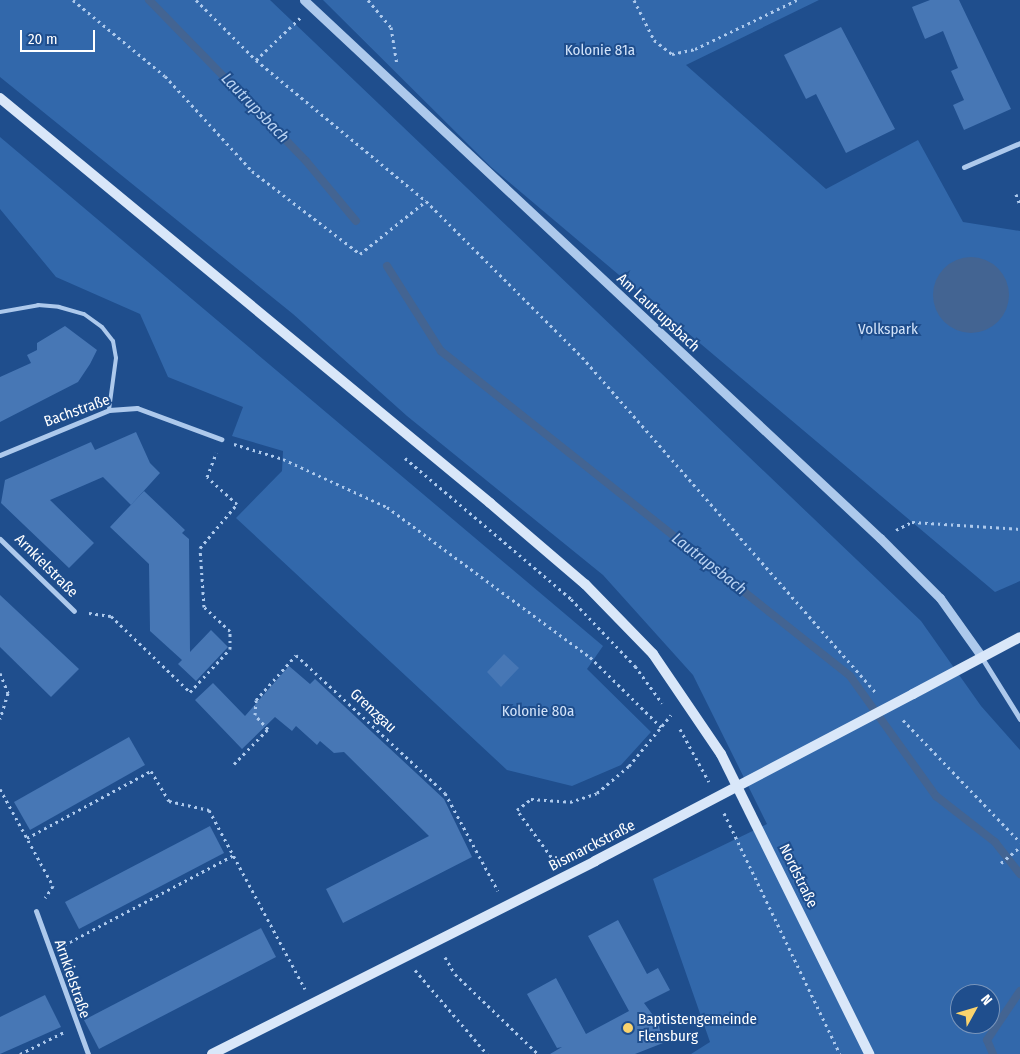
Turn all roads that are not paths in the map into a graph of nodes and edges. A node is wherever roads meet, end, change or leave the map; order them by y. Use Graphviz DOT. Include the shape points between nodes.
graph roads {
  1 [pos="307,4"];
  2 [pos="0,98"];
  3 [pos="1020,143"];
  4 [pos="964,167"];
  5 [pos="0,312"];
  6 [pos="109,410"];
  7 [pos="221,439"];
  8 [pos="0,455"];
  9 [pos="0,539"];
  10 [pos="74,611"];
  11 [pos="1020,637"];
  12 [pos="982,657"];
  13 [pos="1020,719"];
  14 [pos="36,911"];
  15 [pos="88,1054"];
  16 [pos="212,1054"];
  17 [pos="868,1054"];
  1 -- 12 [label="street, Am Lautrupsbach" via="880,538 940,598"];
  2 -- 17 [label="main road, Nordstraße" via="585,584 653,654 697,713"];
  3 -- 4 [label="street"];
  5 -- 6 [label="lane" via="38,305 59,307 84,314 102,327 113,341 116,358"];
  6 -- 7 [label="street, Bachstraße" via="137,408"];
  6 -- 8 [label="street, Bachstraße"];
  9 -- 10 [label="street, Arnkielstraße"];
  11 -- 12 [label="main road, Bismarckstraße"];
  12 -- 13 [label="street"];
  12 -- 16 [label="main road, Bismarckstraße, bridge" via="565,877"];
  14 -- 15 [label="street, Arnkielstraße"];
}
